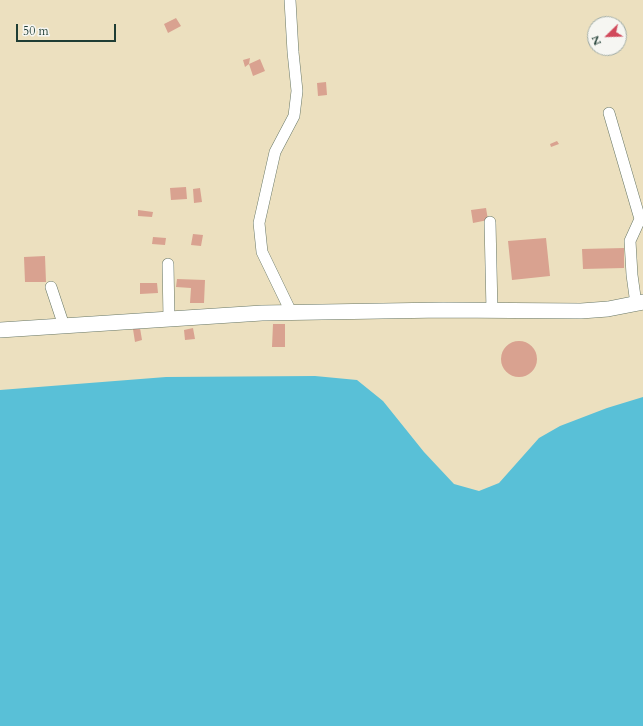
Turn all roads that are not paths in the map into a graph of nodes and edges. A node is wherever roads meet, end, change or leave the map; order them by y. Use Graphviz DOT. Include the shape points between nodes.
graph roads {
  1 [pos="290,0"];
  2 [pos="609,113"];
  3 [pos="490,222"];
  4 [pos="168,264"];
  5 [pos="50,287"];
  6 [pos="640,303"];
  7 [pos="492,311"];
  8 [pos="291,312"];
  9 [pos="169,319"];
  10 [pos="64,326"];
  11 [pos="0,330"];
  1 -- 8 [label="street" via="297,91 294,116 275,152 259,223 262,252"];
  2 -- 6 [label="street" via="640,219 630,241 632,275"];
  3 -- 7 [label="street"];
  4 -- 9 [label="street"];
  5 -- 10 [label="street"];
  6 -- 7 [label="main road" via="581,311"];
  7 -- 8 [label="main road"];
  8 -- 9 [label="main road"];
  9 -- 10 [label="main road"];
  10 -- 11 [label="main road"];
}
